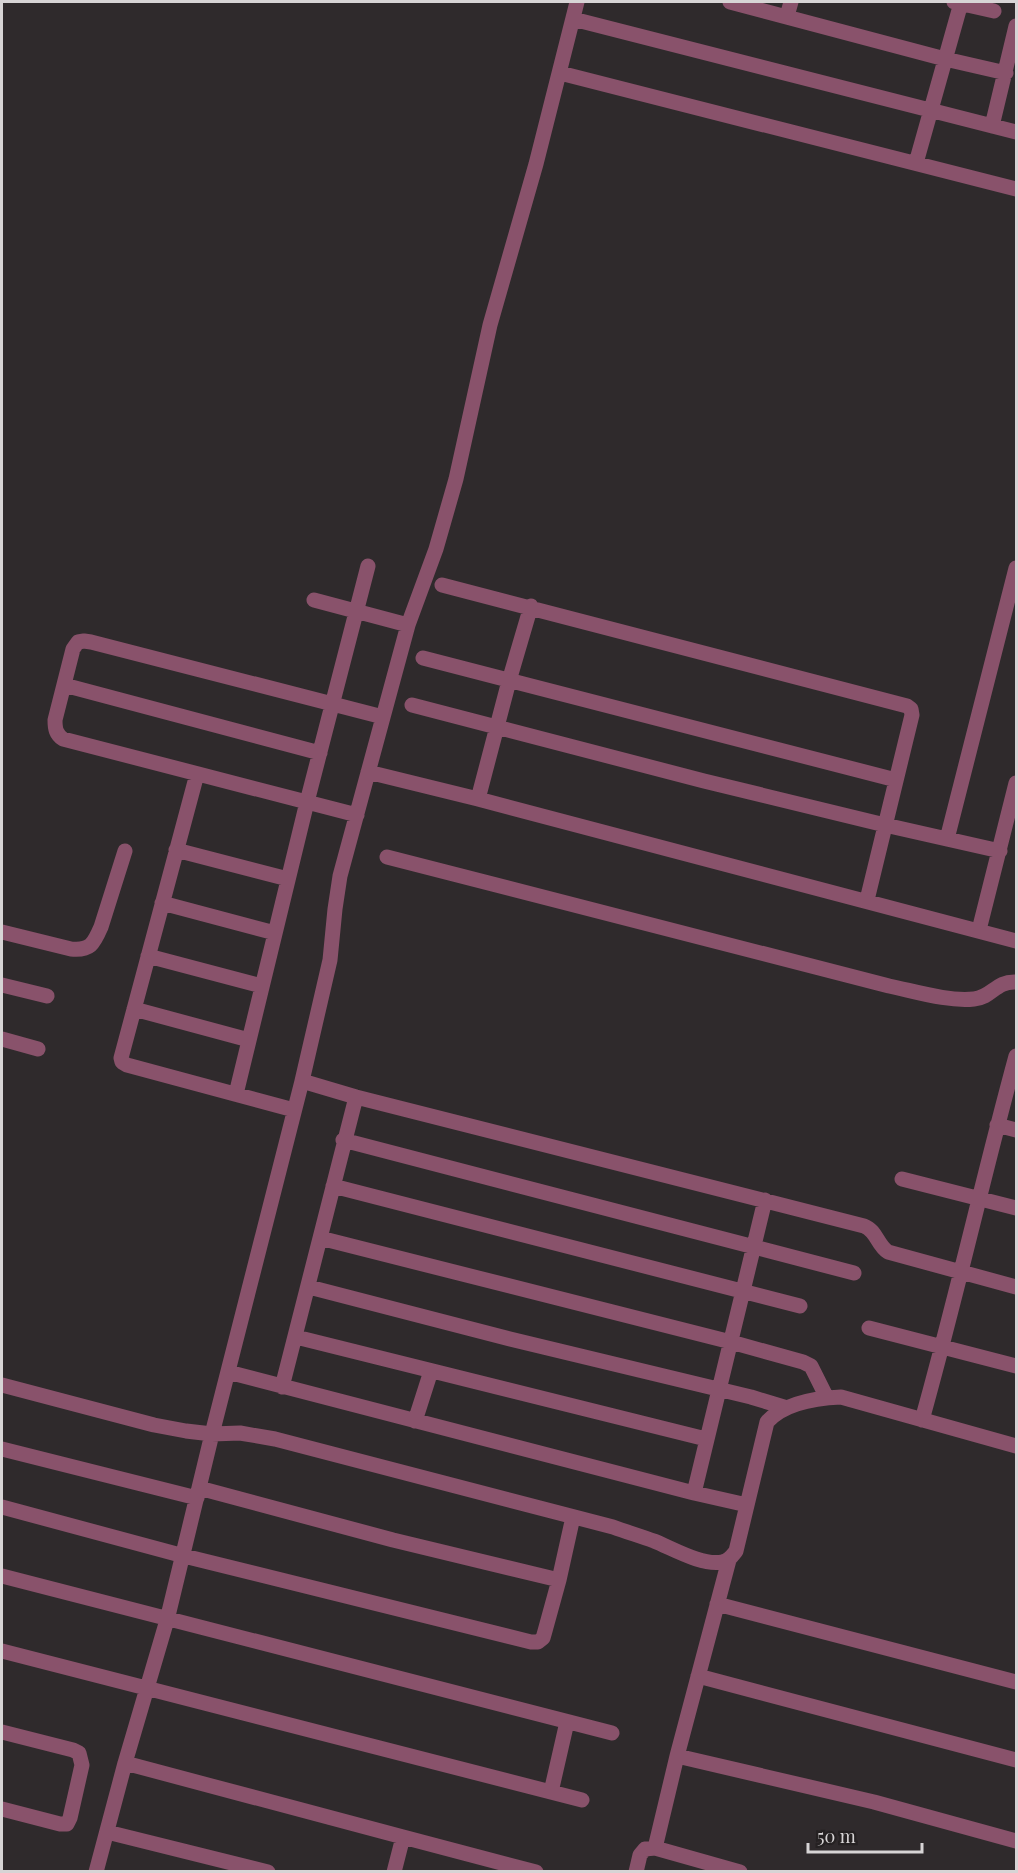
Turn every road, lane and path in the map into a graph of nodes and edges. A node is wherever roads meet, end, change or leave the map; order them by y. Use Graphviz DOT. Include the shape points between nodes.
graph roads {
  1 [pos="577,2"];
  2 [pos="730,2"];
  3 [pos="957,2"];
  4 [pos="789,9"];
  5 [pos="994,11"];
  6 [pos="573,19"];
  7 [pos="1017,26"];
  8 [pos="945,58"];
  9 [pos="560,73"];
  10 [pos="1006,73"];
  11 [pos="931,110"];
  12 [pos="992,126"];
  13 [pos="1017,132"];
  14 [pos="916,163"];
  15 [pos="1017,189"];
  16 [pos="368,566"];
  17 [pos="1017,568"];
  18 [pos="442,585"];
  19 [pos="314,600"];
  20 [pos="531,606"];
  21 [pos="357,611"];
  22 [pos="408,625"];
  23 [pos="423,658"];
  24 [pos="509,681"];
  25 [pos="64,685"];
  26 [pos="332,704"];
  27 [pos="412,705"];
  28 [pos="383,717"];
  29 [pos="498,726"];
  30 [pos="320,753"];
  31 [pos="368,772"];
  32 [pos="197,774"];
  33 [pos="896,780"];
  34 [pos="1017,783"];
  35 [pos="478,799"];
  36 [pos="307,802"];
  37 [pos="357,815"];
  38 [pos="885,825"];
  39 [pos="1012,827"];
  40 [pos="947,839"];
  41 [pos="176,850"];
  42 [pos="125,851"];
  43 [pos="1000,851"];
  44 [pos="387,857"];
  45 [pos="288,879"];
  46 [pos="867,900"];
  47 [pos="162,903"];
  48 [pos="980,930"];
  49 [pos="2,932"];
  50 [pos="275,933"];
  51 [pos="1017,941"];
  52 [pos="148,956"];
  53 [pos="1017,982"];
  54 [pos="2,985"];
  55 [pos="262,986"];
  56 [pos="47,996"];
  57 [pos="134,1009"];
  58 [pos="2,1039"];
  59 [pos="249,1040"];
  60 [pos="38,1049"];
  61 [pos="1017,1056"];
  62 [pos="302,1081"];
  63 [pos="236,1094"];
  64 [pos="356,1097"];
  65 [pos="294,1110"];
  66 [pos="997,1125"];
  67 [pos="1017,1130"];
  68 [pos="343,1140"];
  69 [pos="902,1179"];
  70 [pos="333,1186"];
  71 [pos="978,1198"];
  72 [pos="765,1200"];
  73 [pos="1017,1208"];
  74 [pos="320,1238"];
  75 [pos="755,1248"];
  76 [pos="960,1272"];
  77 [pos="854,1273"];
  78 [pos="309,1287"];
  79 [pos="1017,1287"];
  80 [pos="744,1292"];
  81 [pos="800,1306"];
  82 [pos="868,1328"];
  83 [pos="296,1337"];
  84 [pos="730,1342"];
  85 [pos="943,1346"];
  86 [pos="1017,1366"];
  87 [pos="431,1371"];
  88 [pos="228,1372"];
  89 [pos="2,1385"];
  90 [pos="282,1387"];
  91 [pos="718,1389"];
  92 [pos="826,1398"];
  93 [pos="787,1408"];
  94 [pos="922,1420"];
  95 [pos="415,1421"];
  96 [pos="212,1434"];
  97 [pos="706,1439"];
  98 [pos="1017,1446"];
  99 [pos="2,1449"];
  100 [pos="198,1493"];
  101 [pos="694,1493"];
  102 [pos="747,1505"];
  103 [pos="2,1507"];
  104 [pos="573,1517"];
  105 [pos="184,1556"];
  106 [pos="729,1560"];
  107 [pos="2,1576"];
  108 [pos="559,1580"];
  109 [pos="717,1604"];
  110 [pos="167,1620"];
  111 [pos="2,1651"];
  112 [pos="698,1676"];
  113 [pos="1017,1682"];
  114 [pos="147,1688"];
  115 [pos="567,1722"];
  116 [pos="2,1732"];
  117 [pos="612,1733"];
  118 [pos="677,1756"];
  119 [pos="1017,1760"];
  120 [pos="125,1762"];
  121 [pos="550,1792"];
  122 [pos="582,1800"];
  123 [pos="2,1809"];
  124 [pos="107,1832"];
  125 [pos="403,1838"];
  126 [pos="1017,1841"];
  127 [pos="655,1848"];
  128 [pos="96,1872"];
  129 [pos="268,1872"];
  130 [pos="394,1872"];
  131 [pos="536,1872"];
  132 [pos="636,1872"];
  133 [pos="740,1872"];
  1 -- 6 [label="street"];
  2 -- 4 [label="street"];
  3 -- 5 [label="street"];
  3 -- 8 [label="street"];
  4 -- 8 [label="street"];
  6 -- 9 [label="street"];
  6 -- 11 [label="street"];
  7 -- 10 [label="street"];
  8 -- 10 [label="street"];
  8 -- 11 [label="street"];
  9 -- 14 [label="street"];
  9 -- 22 [label="street" via="490,325 456,478 436,549"];
  10 -- 12 [label="street"];
  11 -- 12 [label="street"];
  11 -- 14 [label="street"];
  12 -- 13 [label="street"];
  14 -- 15 [label="street"];
  16 -- 21 [label="street"];
  17 -- 40 [label="street"];
  18 -- 20 [label="street"];
  19 -- 21 [label="street"];
  20 -- 24 [label="street"];
  20 -- 33 [label="street" via="907,706 912,716"];
  21 -- 22 [label="street"];
  21 -- 26 [label="street"];
  22 -- 28 [label="street"];
  23 -- 24 [label="street"];
  24 -- 29 [label="street"];
  24 -- 33 [label="street"];
  25 -- 26 [label="street" via="73,649 84,641"];
  25 -- 30 [label="street"];
  25 -- 32 [label="street" via="55,720 55,729 63,739"];
  26 -- 28 [label="street"];
  26 -- 30 [label="street"];
  27 -- 29 [label="street"];
  28 -- 31 [label="street"];
  29 -- 35 [label="street"];
  29 -- 38 [label="street"];
  30 -- 36 [label="street"];
  31 -- 35 [label="street"];
  31 -- 37 [label="street"];
  32 -- 36 [label="street"];
  32 -- 41 [label="street"];
  33 -- 38 [label="street"];
  34 -- 39 [label="street"];
  35 -- 46 [label="street"];
  36 -- 37 [label="street"];
  36 -- 45 [label="street"];
  37 -- 62 [label="street" via="340,876 330,960"];
  38 -- 40 [label="street"];
  38 -- 46 [label="street"];
  39 -- 43 [label="street"];
  40 -- 43 [label="street"];
  41 -- 45 [label="street"];
  41 -- 47 [label="street"];
  42 -- 49 [label="street" via="101,927 90,946 71,949"];
  43 -- 48 [label="street"];
  44 -- 53 [label="street" via="889,986 976,999 987,996 1002,983"];
  45 -- 50 [label="street"];
  46 -- 48 [label="street"];
  47 -- 50 [label="street"];
  47 -- 52 [label="street"];
  48 -- 51 [label="street"];
  50 -- 55 [label="street"];
  52 -- 55 [label="street"];
  52 -- 57 [label="street"];
  54 -- 56 [label="street"];
  55 -- 59 [label="street"];
  57 -- 59 [label="street"];
  57 -- 63 [label="street" via="122,1062"];
  58 -- 60 [label="street"];
  59 -- 63 [label="street"];
  61 -- 66 [label="street"];
  62 -- 64 [label="street"];
  62 -- 65 [label="street"];
  63 -- 65 [label="street"];
  64 -- 68 [label="street"];
  64 -- 72 [label="street"];
  65 -- 88 [label="street"];
  66 -- 67 [label="street"];
  66 -- 71 [label="street"];
  68 -- 70 [label="street"];
  68 -- 75 [label="street"];
  69 -- 71 [label="street"];
  70 -- 74 [label="street"];
  70 -- 80 [label="street"];
  71 -- 73 [label="street"];
  71 -- 76 [label="street"];
  72 -- 75 [label="street"];
  72 -- 76 [label="street" via="864,1226 872,1229 888,1252"];
  74 -- 78 [label="street"];
  74 -- 84 [label="street"];
  75 -- 77 [label="street"];
  75 -- 80 [label="street"];
  76 -- 79 [label="street"];
  76 -- 85 [label="street"];
  78 -- 83 [label="street"];
  78 -- 91 [label="street"];
  80 -- 81 [label="street"];
  80 -- 84 [label="street"];
  82 -- 85 [label="street"];
  83 -- 87 [label="street"];
  83 -- 90 [label="street"];
  84 -- 91 [label="street"];
  84 -- 92 [label="street" via="811,1366"];
  85 -- 86 [label="street"];
  85 -- 94 [label="street"];
  87 -- 95 [label="street"];
  87 -- 97 [label="street"];
  88 -- 90 [label="street"];
  88 -- 96 [label="street"];
  89 -- 96 [label="street" via="154,1425"];
  90 -- 95 [label="street"];
  91 -- 93 [label="street"];
  91 -- 97 [label="street"];
  92 -- 93 [label="street"];
  92 -- 94 [label="street" via="841,1397"];
  93 -- 102 [label="street" via="767,1422"];
  94 -- 98 [label="street"];
  95 -- 101 [label="street"];
  96 -- 100 [label="street"];
  96 -- 104 [label="street" via="240,1433 275,1439"];
  97 -- 101 [label="street"];
  99 -- 100 [label="street"];
  100 -- 105 [label="street"];
  100 -- 108 [label="street"];
  101 -- 102 [label="street"];
  102 -- 106 [label="street" via="736,1551"];
  103 -- 105 [label="street"];
  104 -- 106 [label="street" via="613,1527 709,1562"];
  104 -- 108 [label="street"];
  105 -- 108 [label="street" via="531,1642 543,1638"];
  105 -- 110 [label="street"];
  106 -- 109 [label="street"];
  107 -- 110 [label="street"];
  109 -- 112 [label="street"];
  109 -- 113 [label="street"];
  110 -- 114 [label="street"];
  110 -- 115 [label="street"];
  111 -- 114 [label="street"];
  112 -- 118 [label="street"];
  112 -- 119 [label="street"];
  114 -- 120 [label="street"];
  114 -- 121 [label="street"];
  115 -- 117 [label="street"];
  115 -- 121 [label="street"];
  116 -- 123 [label="street" via="73,1750 79,1753 82,1765 67,1824"];
  118 -- 126 [label="street" via="874,1802"];
  118 -- 127 [label="street"];
  120 -- 124 [label="street"];
  120 -- 125 [label="street"];
  121 -- 122 [label="street"];
  124 -- 128 [label="street"];
  124 -- 129 [label="street"];
  125 -- 130 [label="street"];
  125 -- 131 [label="street"];
  127 -- 132 [label="street" via="645,1849"];
  127 -- 133 [label="street"];
}
